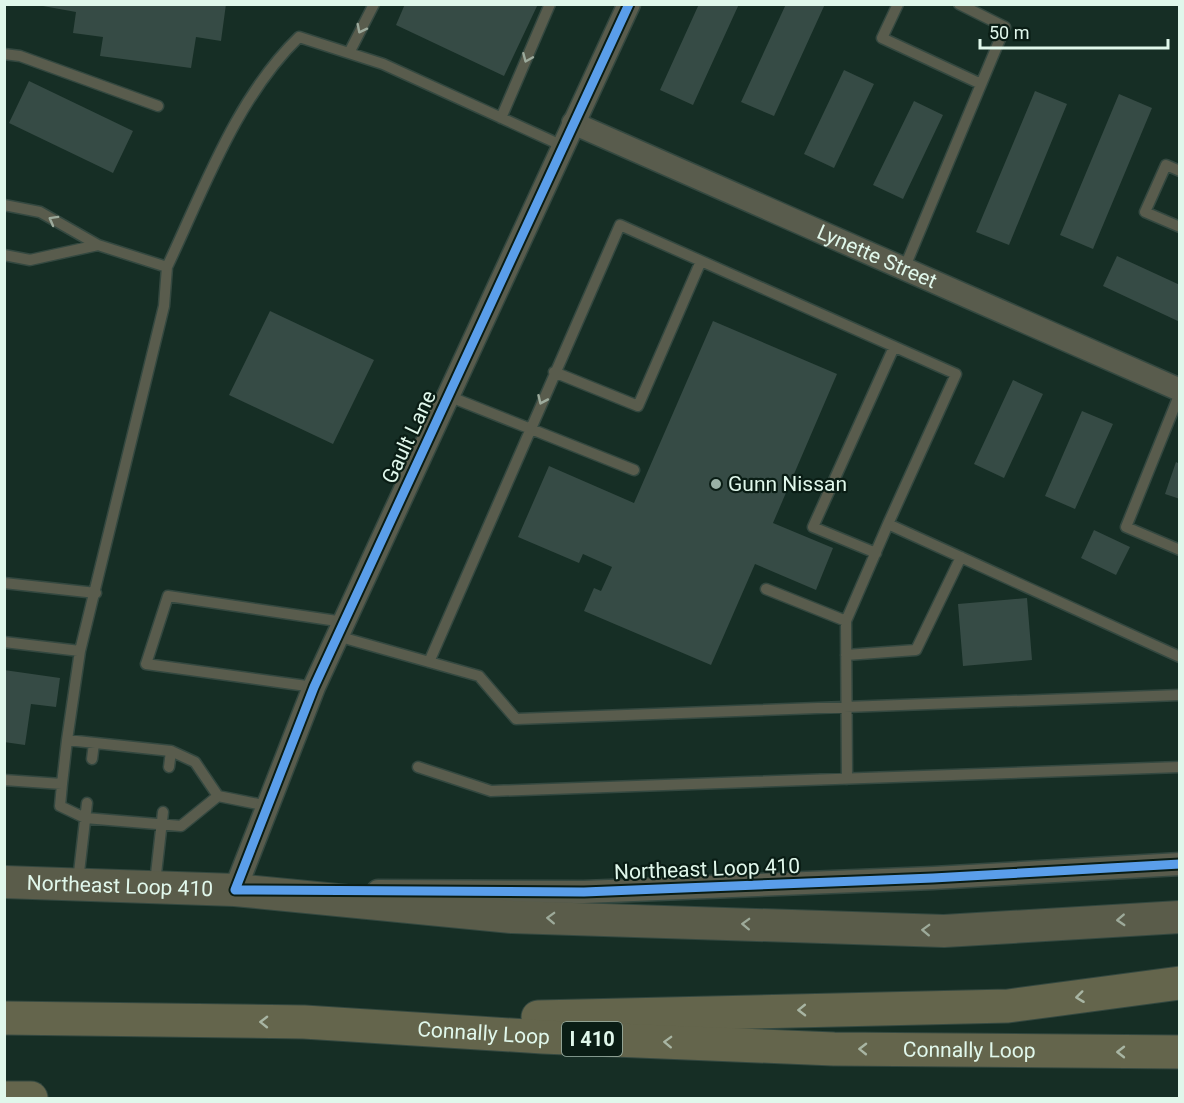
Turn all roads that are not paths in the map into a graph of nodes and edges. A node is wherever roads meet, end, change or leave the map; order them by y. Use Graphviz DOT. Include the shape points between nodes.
graph roads {
  1 [pos="374,4"];
  2 [pos="550,4"];
  3 [pos="629,4"];
  4 [pos="898,4"];
  5 [pos="959,4"];
  6 [pos="349,53"];
  7 [pos="4,54"];
  8 [pos="981,84"];
  9 [pos="158,106"];
  10 [pos="501,118"];
  11 [pos="573,123"];
  12 [pos="562,146"];
  13 [pos="1179,171"];
  14 [pos="4,205"];
  15 [pos="1179,227"];
  16 [pos="98,245"];
  17 [pos="4,255"];
  18 [pos="701,261"];
  19 [pos="167,267"];
  20 [pos="904,269"];
  21 [pos="894,347"];
  22 [pos="554,372"];
  23 [pos="1179,391"];
  24 [pos="448,396"];
  25 [pos="530,428"];
  26 [pos="634,470"];
  27 [pos="888,524"];
  28 [pos="1179,550"];
  29 [pos="876,553"];
  30 [pos="961,557"];
  31 [pos="4,583"];
  32 [pos="766,589"];
  33 [pos="96,593"];
  34 [pos="846,621"];
  35 [pos="341,629"];
  36 [pos="4,642"];
  37 [pos="80,651"];
  38 [pos="846,655"];
  39 [pos="1179,657"];
  40 [pos="429,662"];
  41 [pos="314,687"];
  42 [pos="1179,695"];
  43 [pos="846,708"];
  44 [pos="67,740"];
  45 [pos="94,743"];
  46 [pos="171,751"];
  47 [pos="92,759"];
  48 [pos="169,767"];
  49 [pos="418,767"];
  50 [pos="1179,767"];
  51 [pos="847,779"];
  52 [pos="4,780"];
  53 [pos="62,784"];
  54 [pos="218,796"];
  55 [pos="87,803"];
  56 [pos="268,806"];
  57 [pos="163,812"];
  58 [pos="85,818"];
  59 [pos="162,824"];
  60 [pos="1179,864"];
  61 [pos="4,882"];
  62 [pos="78,884"];
  63 [pos="155,887"];
  64 [pos="235,890"];
  65 [pos="1179,917"];
  66 [pos="1179,983"];
  67 [pos="4,1018"];
  68 [pos="304,1022"];
  69 [pos="1179,1052"];
  70 [pos="4,1098"];
  71 [pos="31,1098"];
  1 -- 6 [label="lane, one-way"];
  2 -- 10 [label="lane, one-way"];
  3 -- 11 [label="street, Gault Lane"];
  4 -- 8 [label="lane" via="882,38"];
  5 -- 8 [label="lane" via="1005,27"];
  6 -- 10 [label="lane" via="383,64"];
  6 -- 19 [label="lane" via="299,37 276,59 229,136"];
  7 -- 9 [label="lane" via="20,56"];
  8 -- 20 [label="lane"];
  10 -- 12 [label="lane"];
  11 -- 12 [label="street, Gault Lane"];
  11 -- 20 [label="street, Lynette Street"];
  12 -- 24 [label="street, Gault Lane"];
  13 -- 15 [label="lane" via="1166,165 1145,212"];
  16 -- 14 [label="lane, one-way" via="40,212"];
  16 -- 17 [label="lane" via="30,260"];
  16 -- 19 [label="lane"];
  18 -- 21 [label="lane"];
  18 -- 22 [label="lane" via="638,406"];
  18 -- 22 [label="lane" via="620,225"];
  19 -- 33 [label="lane" via="164,306"];
  20 -- 23 [label="street, Lynette Street"];
  21 -- 27 [label="lane" via="956,375"];
  21 -- 29 [label="lane" via="813,527"];
  22 -- 25 [label="lane, one-way"];
  23 -- 28 [label="lane" via="1126,527"];
  24 -- 25 [label="lane"];
  24 -- 35 [label="street, Gault Lane"];
  25 -- 26 [label="lane"];
  25 -- 40 [label="lane"];
  27 -- 29 [label="lane"];
  27 -- 30 [label="lane"];
  29 -- 34 [label="lane"];
  30 -- 38 [label="lane" via="916,650"];
  30 -- 39 [label="lane"];
  31 -- 33 [label="lane"];
  32 -- 34 [label="lane"];
  33 -- 37 [label="lane"];
  34 -- 38 [label="lane"];
  35 -- 40 [label="lane"];
  35 -- 41 [label="street, Gault Lane"];
  35 -- 41 [label="lane" via="168,596 146,664"];
  36 -- 37 [label="lane"];
  37 -- 44 [label="lane"];
  38 -- 43 [label="lane"];
  40 -- 43 [label="lane" via="479,676 516,719"];
  41 -- 56 [label="street, Gault Lane"];
  42 -- 43 [label="lane"];
  43 -- 51 [label="lane"];
  44 -- 45 [label="lane"];
  44 -- 53 [label="lane"];
  45 -- 46 [label="lane"];
  45 -- 47 [label="lane"];
  46 -- 48 [label="lane"];
  46 -- 54 [label="lane" via="195,762"];
  49 -- 51 [label="lane" via="490,791"];
  50 -- 51 [label="lane"];
  52 -- 53 [label="lane"];
  53 -- 58 [label="lane" via="60,806"];
  54 -- 56 [label="lane"];
  54 -- 59 [label="lane" via="181,826"];
  55 -- 58 [label="lane"];
  56 -- 64 [label="street, Gault Lane"];
  57 -- 59 [label="lane"];
  58 -- 59 [label="lane"];
  58 -- 62 [label="lane"];
  59 -- 63 [label="lane"];
  60 -- 64 [label="street, Northeast Loop 410" via="584,892"];
  61 -- 62 [label="main road, Northeast Loop 410"];
  62 -- 63 [label="main road, Northeast Loop 410"];
  63 -- 64 [label="main road, Northeast Loop 410"];
  65 -- 64 [label="main road, Northeast Loop 410, one-way" via="944,931 512,917"];
  66 -- 68 [label="highway, one-way" via="1008,1006"];
  68 -- 67 [label="highway, Connally Loop / I 410, one-way"];
  69 -- 68 [label="highway, Connally Loop / I 410, one-way" via="834,1049"];
  70 -- 71 [label="highway"];
}
